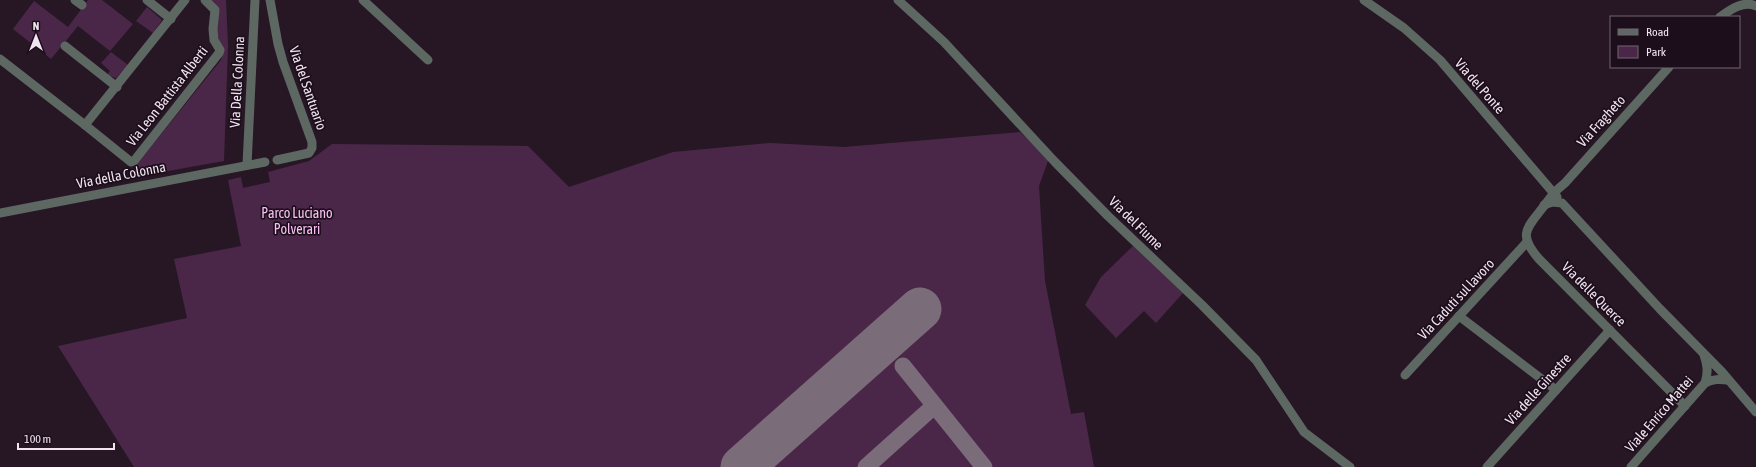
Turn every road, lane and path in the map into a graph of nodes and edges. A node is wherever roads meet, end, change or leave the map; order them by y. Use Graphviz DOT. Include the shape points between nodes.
graph roads {
  1 [pos="147,0"];
  2 [pos="185,0"];
  3 [pos="205,0"];
  4 [pos="255,0"];
  5 [pos="270,0"];
  6 [pos="364,0"];
  7 [pos="898,0"];
  8 [pos="1364,0"];
  9 [pos="1734,0"];
  10 [pos="1756,6"];
  11 [pos="1717,16"];
  12 [pos="1721,16"];
  13 [pos="171,19"];
  14 [pos="65,46"];
  15 [pos="0,59"];
  16 [pos="428,60"];
  17 [pos="1668,68"];
  18 [pos="117,87"];
  19 [pos="85,125"];
  20 [pos="277,160"];
  21 [pos="265,162"];
  22 [pos="247,165"];
  23 [pos="1565,183"];
  24 [pos="1553,192"];
  25 [pos="1562,203"];
  26 [pos="1544,205"];
  27 [pos="0,213"];
  28 [pos="1527,242"];
  29 [pos="1459,316"];
  30 [pos="1610,330"];
  31 [pos="1704,355"];
  32 [pos="1405,374"];
  33 [pos="1728,380"];
  34 [pos="1705,383"];
  35 [pos="1556,390"];
  36 [pos="1685,406"];
  37 [pos="1756,412"];
  38 [pos="1350,467"];
  39 [pos="1488,467"];
  40 [pos="1631,467"];
  1 -- 13 [label="street"];
  2 -- 13 [label="street"];
  3 -- 19 [label="street, Via Leon Battista Alberti" via="215,10 214,40 220,50 219,53 134,161 127,160"];
  4 -- 22 [label="street, Via Della Colonna"];
  5 -- 20 [label="street, Via del Santuario" via="283,62 312,142 309,153"];
  6 -- 16 [label="street"];
  7 -- 38 [label="street, Via del Fiume" via="944,42 1108,216 1202,304 1256,360 1304,432"];
  8 -- 24 [label="street, Via del Ponte" via="1404,28 1440,60"];
  9 -- 11 [label="street"];
  10 -- 12 [label="street" via="1731,8"];
  13 -- 18 [label="street"];
  14 -- 18 [label="street"];
  15 -- 19 [label="street"];
  17 -- 23 [label="street, Via Fragheto"];
  18 -- 19 [label="street"];
  21 -- 22 [label="street, Via della Colonna"];
  22 -- 27 [label="street, Via della Colonna"];
  23 -- 24 [label="street, Via Fragheto"];
  23 -- 25 [label="street" via="1561,194"];
  24 -- 25 [label="street, Via del Ponte"];
  24 -- 26 [label="street"];
  25 -- 26 [label="street" via="1552,202"];
  25 -- 31 [label="street, Via del Ponte"];
  26 -- 28 [label="street" via="1527,228"];
  28 -- 29 [label="street, Via Caduti sul lavoro"];
  28 -- 30 [label="street, Via delle Querce" via="1539,259"];
  29 -- 32 [label="street, Via Caduti sul lavoro"];
  29 -- 35 [label="street"];
  30 -- 35 [label="street, Via delle Ginestre"];
  30 -- 36 [label="street, Via delle Querce"];
  31 -- 33 [label="street, Via del Ponte"];
  31 -- 34 [label="street, Viale Enrico Mattei" via="1708,365"];
  33 -- 34 [label="street" via="1719,379"];
  33 -- 37 [label="street, Via del Ponte"];
  34 -- 36 [label="street, Viale Enrico Mattei"];
  35 -- 39 [label="street, Via delle Ginestre"];
  36 -- 40 [label="street, Viale Enrico Mattei"];
}
